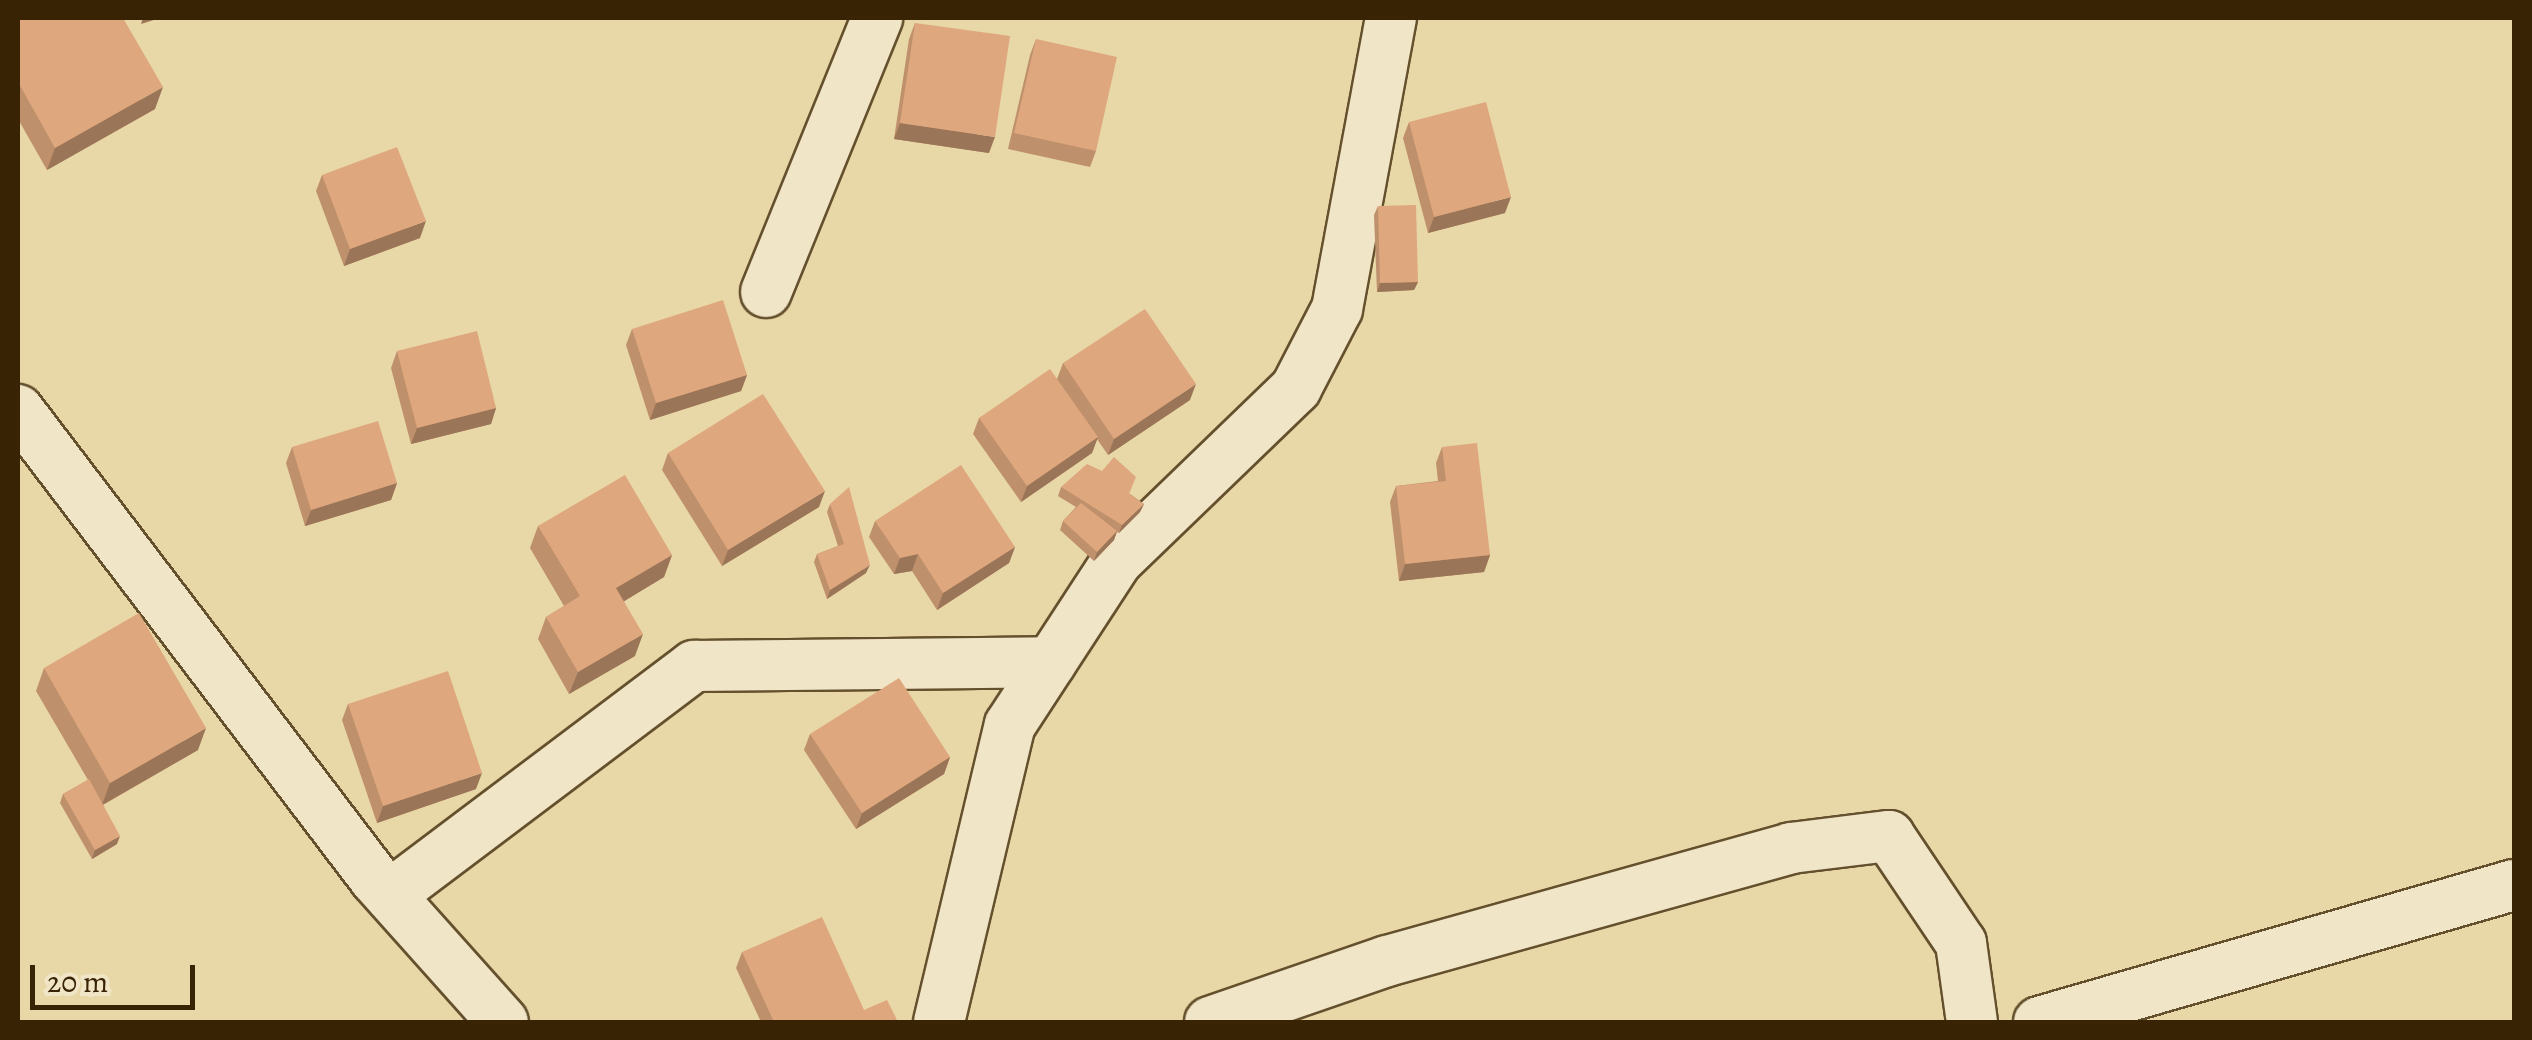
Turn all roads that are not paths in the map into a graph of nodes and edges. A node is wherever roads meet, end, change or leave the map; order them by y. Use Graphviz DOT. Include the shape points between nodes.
graph roads {
  1 [pos="877,18"];
  2 [pos="1391,18"];
  3 [pos="766,292"];
  4 [pos="18,410"];
  5 [pos="1051,662"];
  6 [pos="2514,885"];
  7 [pos="390,896"];
  8 [pos="504,1022"];
  9 [pos="939,1022"];
  10 [pos="1210,1022"];
  11 [pos="1972,1022"];
  12 [pos="2039,1022"];
  1 -- 3 [label="street"];
  2 -- 5 [label="street" via="1337,310 1296,388 1118,560"];
  4 -- 7 [label="street"];
  5 -- 7 [label="street" via="694,666"];
  5 -- 9 [label="street" via="1010,725"];
  6 -- 12 [label="street"];
  7 -- 8 [label="street"];
  10 -- 11 [label="street" via="1387,961 1772,854 1889,836 1960,943"];
}
